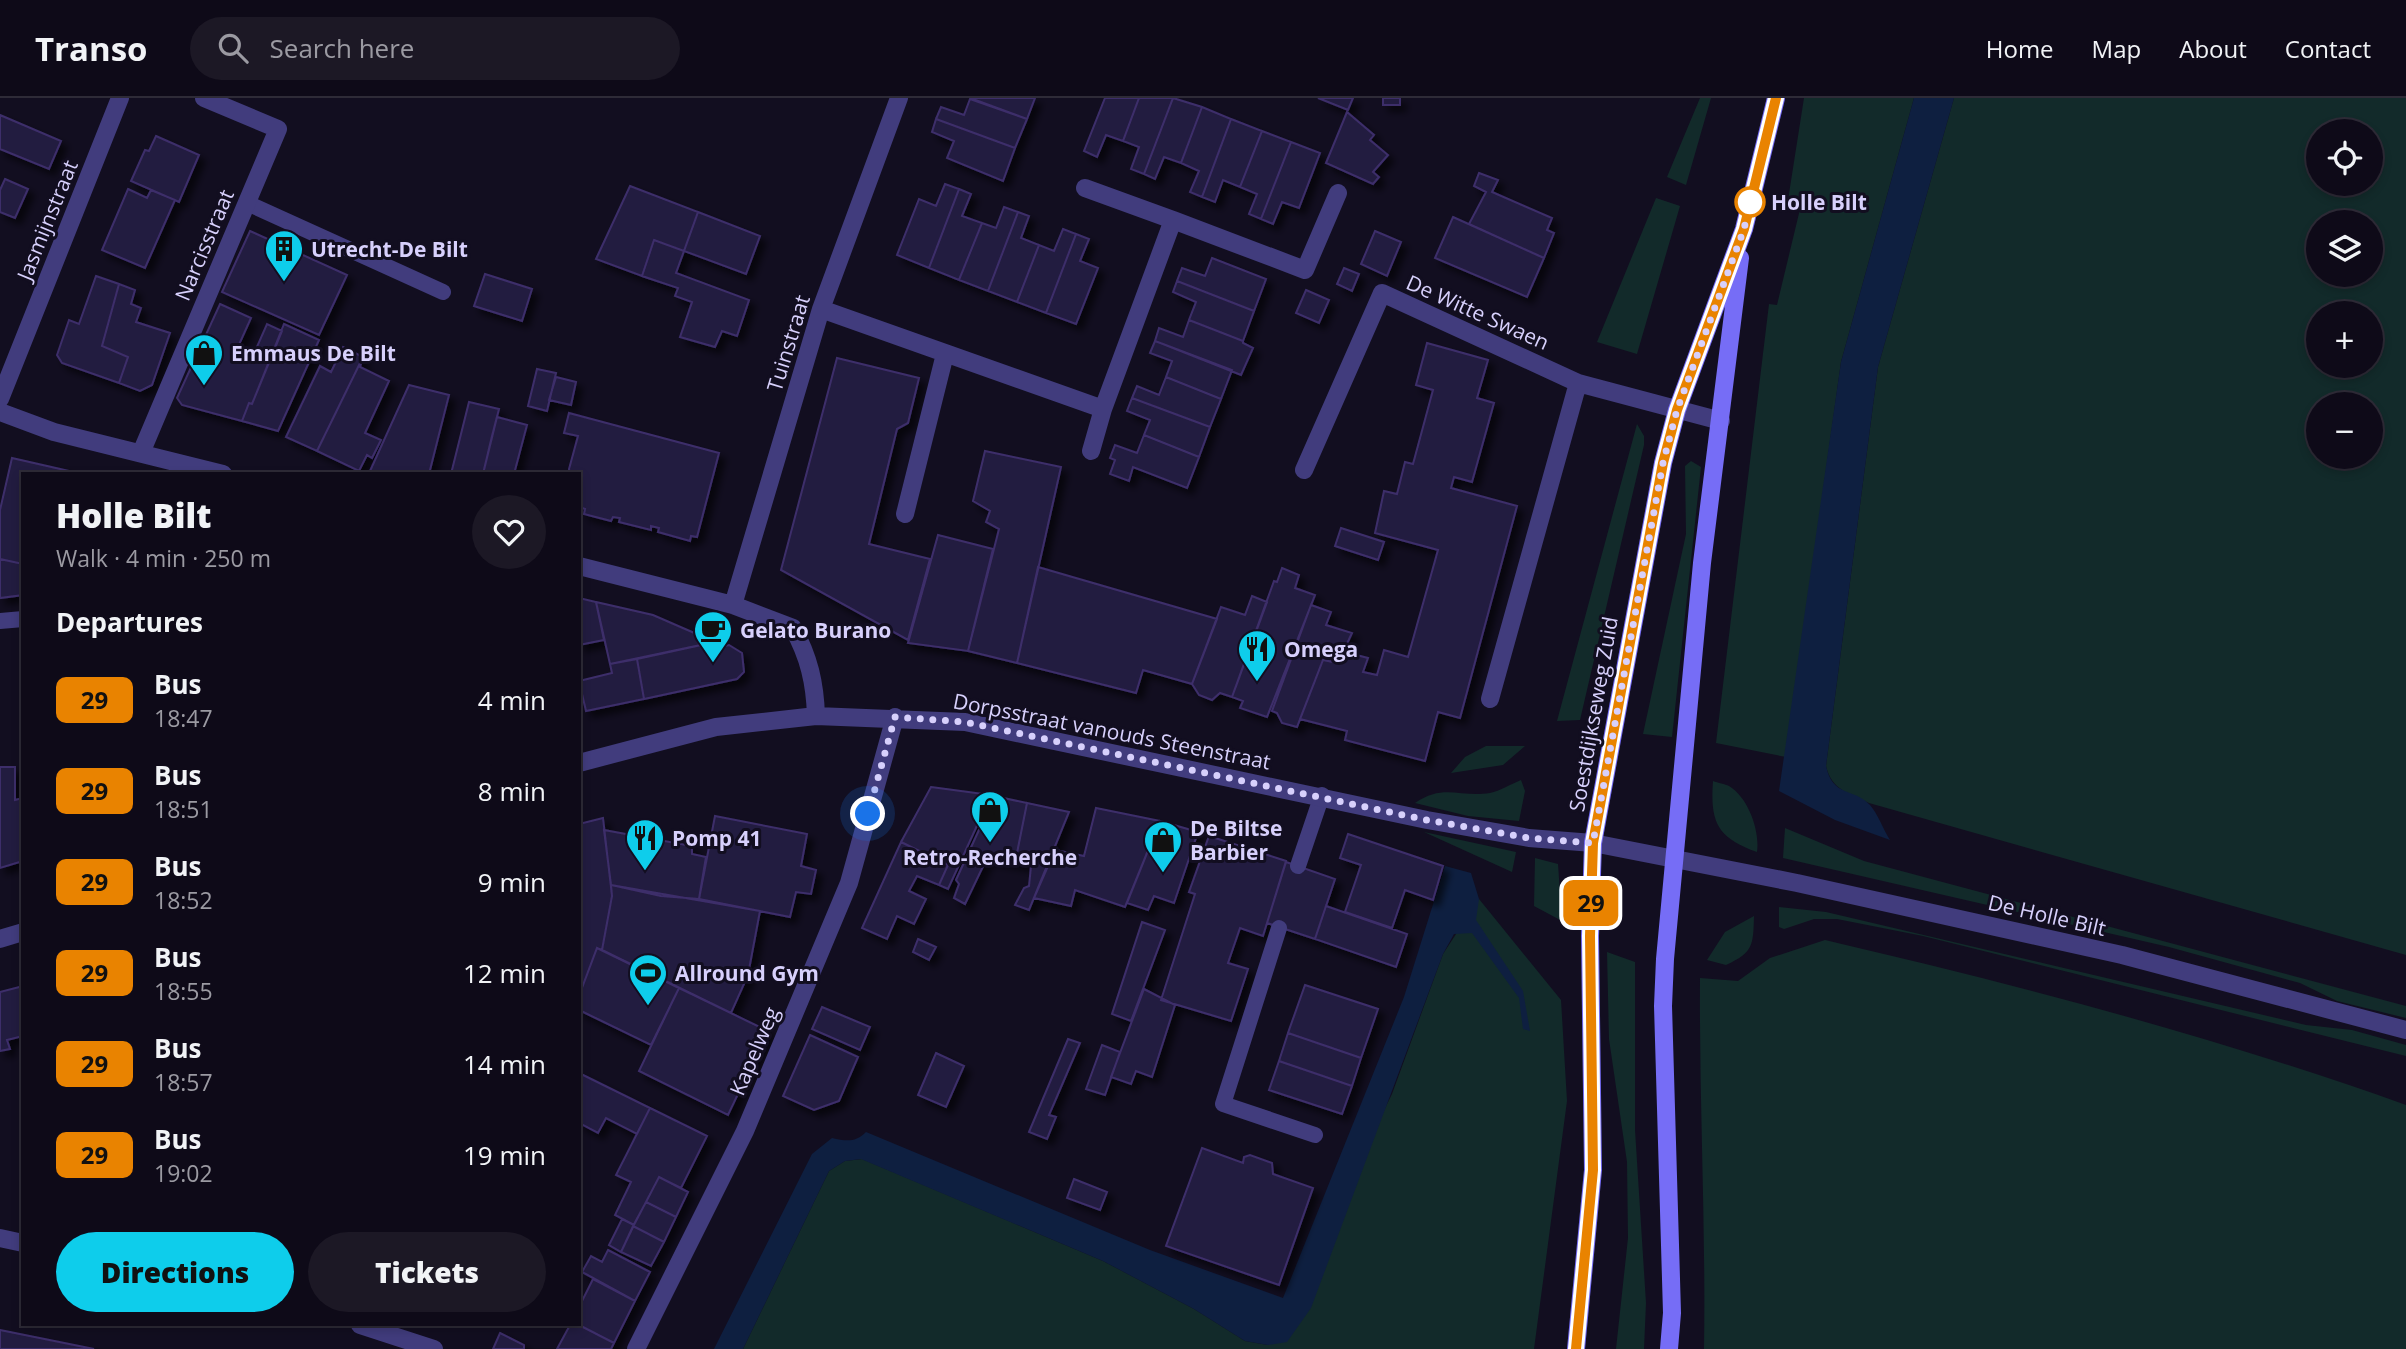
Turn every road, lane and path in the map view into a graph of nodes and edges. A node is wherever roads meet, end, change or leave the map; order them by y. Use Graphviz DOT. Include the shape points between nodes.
graph roads {
  1 [pos="120,98"];
  2 [pos="204,98"];
  3 [pos="899,98"];
  4 [pos="1776,98"];
  5 [pos="1085,188"];
  6 [pos="1338,193"];
  7 [pos="247,203"];
  8 [pos="1173,220"];
  9 [pos="1744,229"];
  10 [pos="443,292"];
  11 [pos="821,309"];
  12 [pos="945,354"];
  13 [pos="1578,383"];
  14 [pos="0,399"];
  15 [pos="1103,409"];
  16 [pos="1677,410"];
  17 [pos="0,412"];
  18 [pos="1721,421"];
  19 [pos="1091,452"];
  20 [pos="141,453"];
  21 [pos="1304,470"];
  22 [pos="215,472"];
  23 [pos="905,514"];
  24 [pos="581,567"];
  25 [pos="733,605"];
  26 [pos="21,619"];
  27 [pos="0,621"];
  28 [pos="1490,699"];
  29 [pos="816,716"];
  30 [pos="895,717"];
  31 [pos="581,762"];
  32 [pos="1322,796"];
  33 [pos="1593,843"];
  34 [pos="1674,860"];
  35 [pos="1298,866"];
  36 [pos="1279,928"];
  37 [pos="21,933"];
  38 [pos="0,939"];
  39 [pos="2406,1030"];
  40 [pos="1315,1135"];
  41 [pos="0,1238"];
  42 [pos="21,1243"];
  43 [pos="363,1326"];
  44 [pos="434,1349"];
  45 [pos="636,1349"];
  46 [pos="1576,1349"];
  47 [pos="1669,1349"];
  1 -- 14 [label="street, Jasmijnstraat"];
  2 -- 7 [label="street, Narcisstraat" via="278,129"];
  3 -- 11 [label="street, Tuinstraat"];
  4 -- 9 [label="main road, Soestdijkseweg Zuid"];
  5 -- 8 [label="street"];
  6 -- 8 [label="street" via="1305,270"];
  7 -- 10 [label="lane"];
  7 -- 20 [label="street, Narcisstraat"];
  8 -- 15 [label="street"];
  9 -- 16 [label="main road, Soestdijkseweg Zuid"];
  9 -- 18 [label="main road, Soestdijkseweg Zuid"];
  11 -- 12 [label="street"];
  11 -- 25 [label="street, Tuinstraat"];
  12 -- 15 [label="street"];
  12 -- 23 [label="street"];
  13 -- 16 [label="street, De Witte Swaen"];
  13 -- 21 [label="street, De Witte Swaen" via="1382,293"];
  13 -- 28 [label="street"];
  15 -- 19 [label="street"];
  16 -- 18 [label="street, De Witte Swaen"];
  16 -- 33 [label="main road, Soestdijkseweg Zuid" via="1663,463"];
  17 -- 20 [label="street" via="54,432"];
  18 -- 34 [label="main road, Soestdijkseweg Zuid" via="1702,563"];
  20 -- 22 [label="street"];
  24 -- 25 [label="street"];
  25 -- 29 [label="street" via="793,628 807,653"];
  26 -- 27 [label="lane"];
  29 -- 30 [label="street, Dorpsstraat vanouds Steenstraat"];
  29 -- 31 [label="street, Dorpsstraat vanouds Steenstraat" via="716,727"];
  30 -- 32 [label="street, Dorpsstraat vanouds Steenstraat" via="965,722"];
  30 -- 45 [label="street, Kapelweg" via="849,883 745,1131"];
  32 -- 33 [label="street, Dorpsstraat vanouds Steenstraat" via="1529,838"];
  32 -- 35 [label="lane"];
  33 -- 34 [label="street, De Holle Bilt"];
  33 -- 46 [label="main road, Soestdijkseweg Zuid" via="1593,1170"];
  34 -- 39 [label="street, De Holle Bilt" via="2122,955"];
  34 -- 47 [label="main road, Soestdijkseweg Zuid" via="1663,1006 1672,1313"];
  36 -- 40 [label="lane" via="1223,1104"];
  37 -- 38 [label="street"];
  41 -- 42 [label="street"];
  43 -- 44 [label="street"];
}
